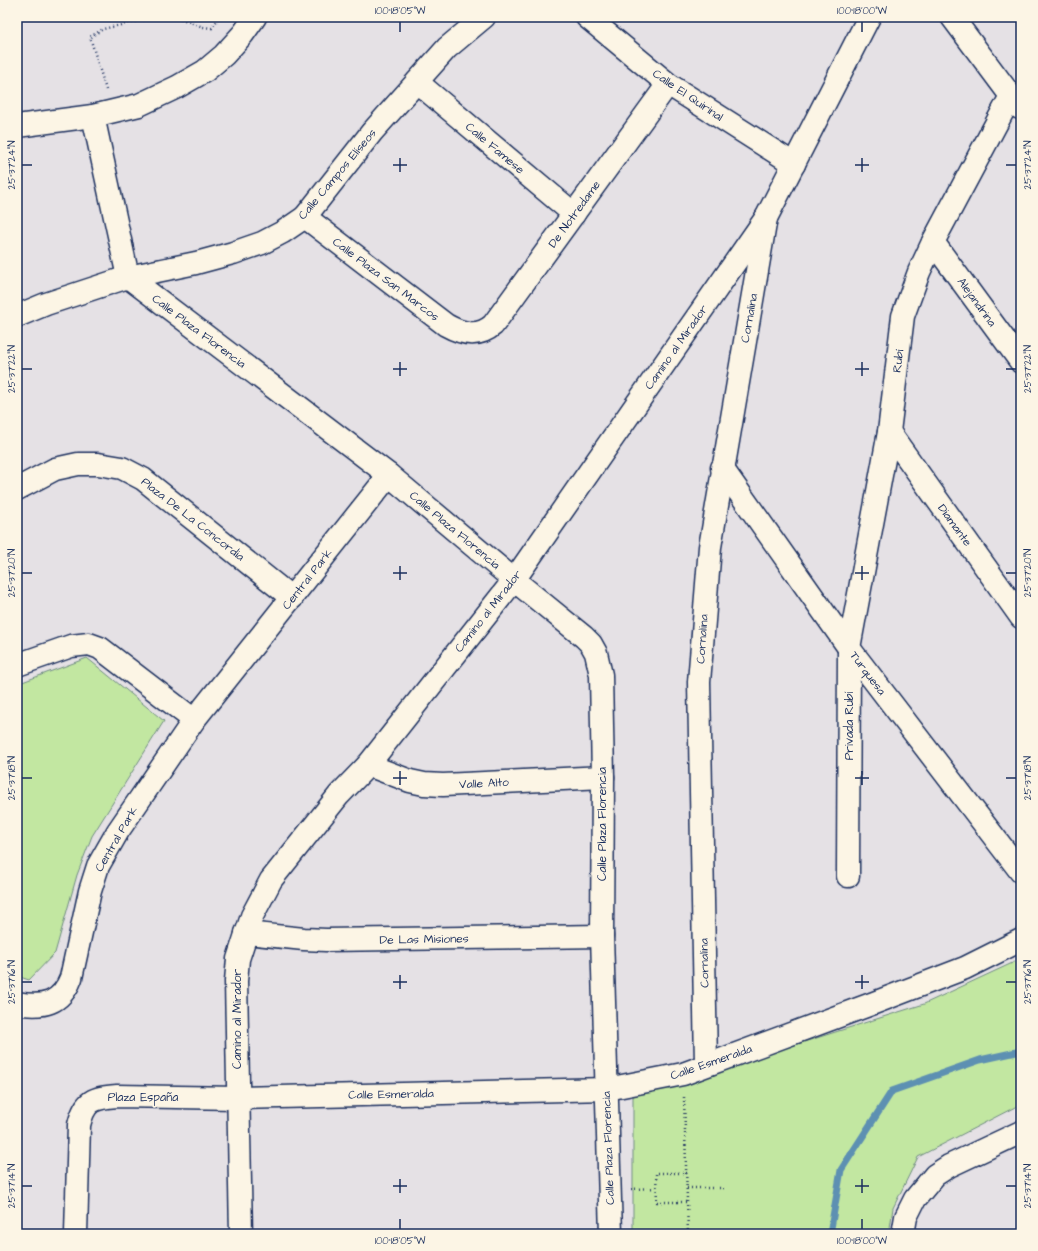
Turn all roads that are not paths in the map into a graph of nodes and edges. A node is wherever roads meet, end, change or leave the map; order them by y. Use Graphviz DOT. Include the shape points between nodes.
graph roads {
  1 [pos="255,17"];
  2 [pos="484,17"];
  3 [pos="587,17"];
  4 [pos="869,17"];
  5 [pos="952,17"];
  6 [pos="417,82"];
  7 [pos="668,84"];
  8 [pos="1016,102"];
  9 [pos="103,114"];
  10 [pos="17,126"];
  11 [pos="794,164"];
  12 [pos="574,214"];
  13 [pos="305,217"];
  14 [pos="766,218"];
  15 [pos="933,242"];
  16 [pos="128,277"];
  17 [pos="17,316"];
  18 [pos="471,334"];
  19 [pos="1021,362"];
  20 [pos="889,432"];
  21 [pos="722,468"];
  22 [pos="389,475"];
  23 [pos="17,489"];
  24 [pos="514,580"];
  25 [pos="292,598"];
  26 [pos="1021,617"];
  27 [pos="849,648"];
  28 [pos="17,665"];
  29 [pos="194,720"];
  30 [pos="368,765"];
  31 [pos="603,777"];
  32 [pos="1021,872"];
  33 [pos="848,876"];
  34 [pos="246,933"];
  35 [pos="602,936"];
  36 [pos="1021,940"];
  37 [pos="17,1003"];
  38 [pos="706,1064"];
  39 [pos="607,1090"];
  40 [pos="237,1098"];
  41 [pos="1021,1132"];
  42 [pos="76,1234"];
  43 [pos="241,1234"];
  44 [pos="611,1234"];
  45 [pos="903,1234"];
  1 -- 9 [label="street" via="224,55 205,71 139,105"];
  2 -- 6 [label="street, Calle Campos Elíseos" via="446,48"];
  3 -- 7 [label="street, Calle El Quirinal"];
  4 -- 11 [label="street, Camino al Mirador"];
  5 -- 8 [label="street"];
  6 -- 12 [label="street, Calle Famese"];
  6 -- 13 [label="street, Calle Campos Elíseos" via="372,132"];
  7 -- 11 [label="street, Calle El Quirinal"];
  7 -- 12 [label="street, De Notredame"];
  8 -- 15 [label="street, Rubí"];
  9 -- 10 [label="street"];
  9 -- 16 [label="street"];
  11 -- 14 [label="street, Camino al Mirador"];
  12 -- 18 [label="street, De Notredame" via="487,331"];
  13 -- 16 [label="street, Calle Campos Elíseos" via="262,243 196,263"];
  13 -- 18 [label="street, Calle Plaza San Marcos" via="446,325 456,331"];
  14 -- 21 [label="street, Cornalina"];
  14 -- 24 [label="street, Camino al Mirador"];
  15 -- 19 [label="street, Alejandrina"];
  15 -- 20 [label="street, Rubí" via="903,316"];
  16 -- 17 [label="street, Calle Campos Elíseos"];
  16 -- 22 [label="street, Calle Plaza Florencia"];
  20 -- 26 [label="street, Diamante"];
  20 -- 27 [label="street, Rubí"];
  21 -- 27 [label="street, Turquesa"];
  21 -- 38 [label="street, Cornalina" via="710,547 699,682"];
  22 -- 24 [label="street, Calle Plaza Florencia"];
  22 -- 25 [label="street, Central Park"];
  23 -- 25 [label="street, Plaza De La Concordia" via="55,470 78,464 122,468 143,479"];
  24 -- 30 [label="street, Camino al Mirador"];
  24 -- 31 [label="street, Calle Plaza Florencia" via="584,637 596,652 602,675"];
  25 -- 29 [label="street, Central Park"];
  27 -- 32 [label="street, Turquesa"];
  27 -- 33 [label="street, Privada Rubí"];
  28 -- 29 [label="street" via="71,646 89,644 100,648"];
  29 -- 37 [label="street, Central Park" via="98,866 67,989 59,998 44,1004"];
  30 -- 31 [label="street, Valle Alto" via="410,781 442,785"];
  30 -- 34 [label="street, Camino al Mirador" via="339,795 279,868 259,900"];
  31 -- 35 [label="street, Calle Plaza Florencia"];
  34 -- 35 [label="street, De Las Misiones" via="326,940"];
  34 -- 40 [label="street, Camino al Mirador" via="238,959 236,981"];
  35 -- 39 [label="street, Calle Plaza Florencia"];
  36 -- 38 [label="street, Calle Esmeralda" via="965,968 874,1004"];
  38 -- 39 [label="street, Calle Esmeralda" via="683,1074"];
  39 -- 40 [label="street, Calle Esmeralda"];
  39 -- 44 [label="street, Calle Plaza Florencia"];
  40 -- 42 [label="street, Plaza España" via="117,1096 98,1098 90,1102 84,1108 79,1125"];
  40 -- 43 [label="street, Camino al Mirador"];
  41 -- 45 [label="street" via="949,1166 935,1176 915,1199 906,1217"];
}
